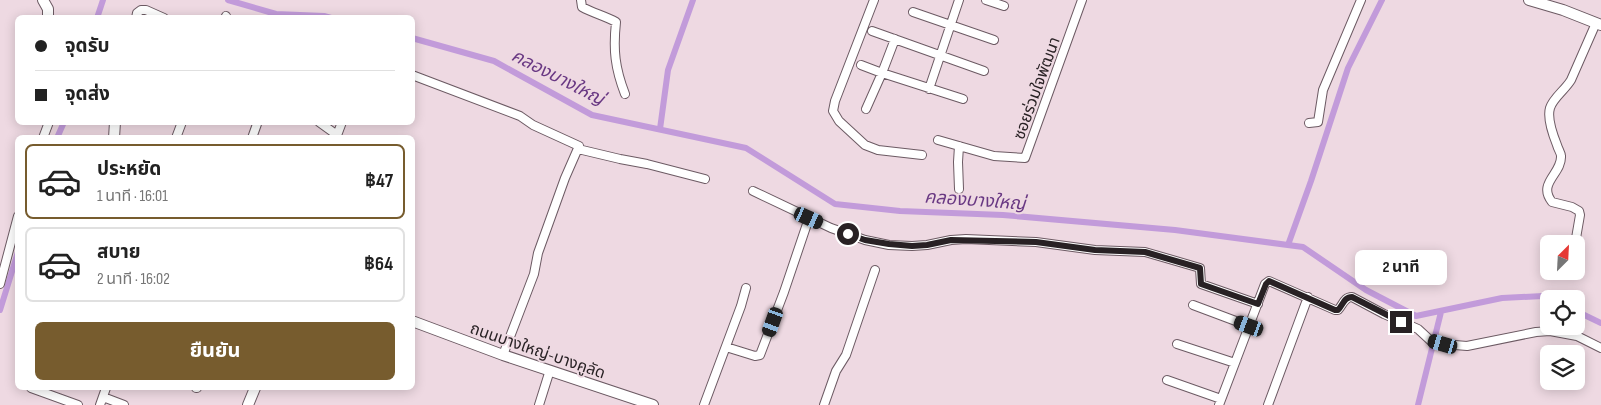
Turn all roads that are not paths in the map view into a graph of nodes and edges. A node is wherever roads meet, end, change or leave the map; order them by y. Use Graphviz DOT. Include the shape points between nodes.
graph roads {
  1 [pos="43,0"];
  2 [pos="580,0"];
  3 [pos="874,0"];
  4 [pos="959,0"];
  5 [pos="986,0"];
  6 [pos="1082,0"];
  7 [pos="1360,0"];
  8 [pos="1529,0"];
  9 [pos="1004,6"];
  10 [pos="914,12"];
  11 [pos="48,15"];
  12 [pos="137,15"];
  13 [pos="157,15"];
  14 [pos="1599,24"];
  15 [pos="951,26"];
  16 [pos="872,30"];
  17 [pos="895,39"];
  18 [pos="994,40"];
  19 [pos="940,56"];
  20 [pos="860,65"];
  21 [pos="984,71"];
  22 [pos="882,73"];
  23 [pos="415,76"];
  24 [pos="928,89"];
  25 [pos="625,94"];
  26 [pos="963,99"];
  27 [pos="866,109"];
  28 [pos="1309,123"];
  29 [pos="323,125"];
  30 [pos="335,135"];
  31 [pos="938,140"];
  32 [pos="959,146"];
  33 [pos="578,149"];
  34 [pos="922,155"];
  35 [pos="705,179"];
  36 [pos="959,188"];
  37 [pos="753,191"];
  38 [pos="809,218"];
  39 [pos="15,227"];
  40 [pos="1577,235"];
  41 [pos="875,270"];
  42 [pos="0,284"];
  43 [pos="746,288"];
  44 [pos="1308,297"];
  45 [pos="1258,304"];
  46 [pos="1193,305"];
  47 [pos="415,322"];
  48 [pos="1249,326"];
  49 [pos="1177,344"];
  50 [pos="726,347"];
  51 [pos="1601,348"];
  52 [pos="503,355"];
  53 [pos="1235,363"];
  54 [pos="550,370"];
  55 [pos="1167,380"];
  56 [pos="37,390"];
  57 [pos="254,390"];
  58 [pos="101,401"];
  59 [pos="1220,402"];
  60 [pos="78,405"];
  61 [pos="124,405"];
  62 [pos="248,405"];
  63 [pos="539,405"];
  64 [pos="653,405"];
  65 [pos="704,405"];
  66 [pos="824,405"];
  67 [pos="1268,405"];
  1 -- 11 [label="street"];
  2 -- 25 [label="street" via="582,7 590,12 616,22 617,72"];
  3 -- 34 [label="street" via="834,111 839,121 865,145 878,150"];
  4 -- 15 [label="street"];
  5 -- 9 [label="street"];
  6 -- 32 [label="street, ซอยร่วมใจพัฒนา" via="1025,158 994,156"];
  7 -- 28 [label="street" via="1323,90 1318,122"];
  8 -- 14 [label="street"];
  10 -- 15 [label="street"];
  12 -- 13 [label="street" via="141,10"];
  14 -- 40 [label="street" via="1567,87 1550,109 1561,158 1547,194 1552,202 1579,211"];
  15 -- 18 [label="street"];
  15 -- 19 [label="street"];
  16 -- 17 [label="street"];
  17 -- 19 [label="street"];
  17 -- 22 [label="street"];
  19 -- 21 [label="street"];
  19 -- 24 [label="street"];
  20 -- 22 [label="street"];
  22 -- 24 [label="street"];
  22 -- 27 [label="street"];
  23 -- 33 [label="street" via="520,116 578,145"];
  24 -- 26 [label="street"];
  29 -- 30 [label="street"];
  31 -- 32 [label="street, ซอยร่วมใจพัฒนา"];
  32 -- 36 [label="street"];
  33 -- 35 [label="street"];
  33 -- 52 [label="street"];
  37 -- 38 [label="street"];
  38 -- 45 [label="street" via="865,240 889,244 912,246 966,239 1145,252 1200,268 1201,284"];
  38 -- 50 [label="street" via="760,355"];
  39 -- 42 [label="street"];
  41 -- 66 [label="street" via="846,355 836,371"];
  43 -- 50 [label="street"];
  44 -- 45 [label="street" via="1269,281"];
  44 -- 51 [label="street" via="1338,310 1348,297 1352,297 1418,329 1431,341 1443,344 1467,346 1550,331 1577,336"];
  44 -- 67 [label="street"];
  45 -- 48 [label="street"];
  46 -- 48 [label="street"];
  47 -- 52 [label="street, ถนนบางใหญ่-บางคูลัด"];
  48 -- 53 [label="street"];
  49 -- 53 [label="street"];
  50 -- 65 [label="street"];
  52 -- 54 [label="street, ถนนบางใหญ่-บางคูลัด"];
  53 -- 59 [label="street"];
  54 -- 63 [label="street"];
  54 -- 64 [label="street, ถนนบางใหญ่-บางคูลัด"];
  55 -- 59 [label="street"];
  56 -- 60 [label="street"];
  57 -- 62 [label="street"];
  58 -- 61 [label="street"];
}
